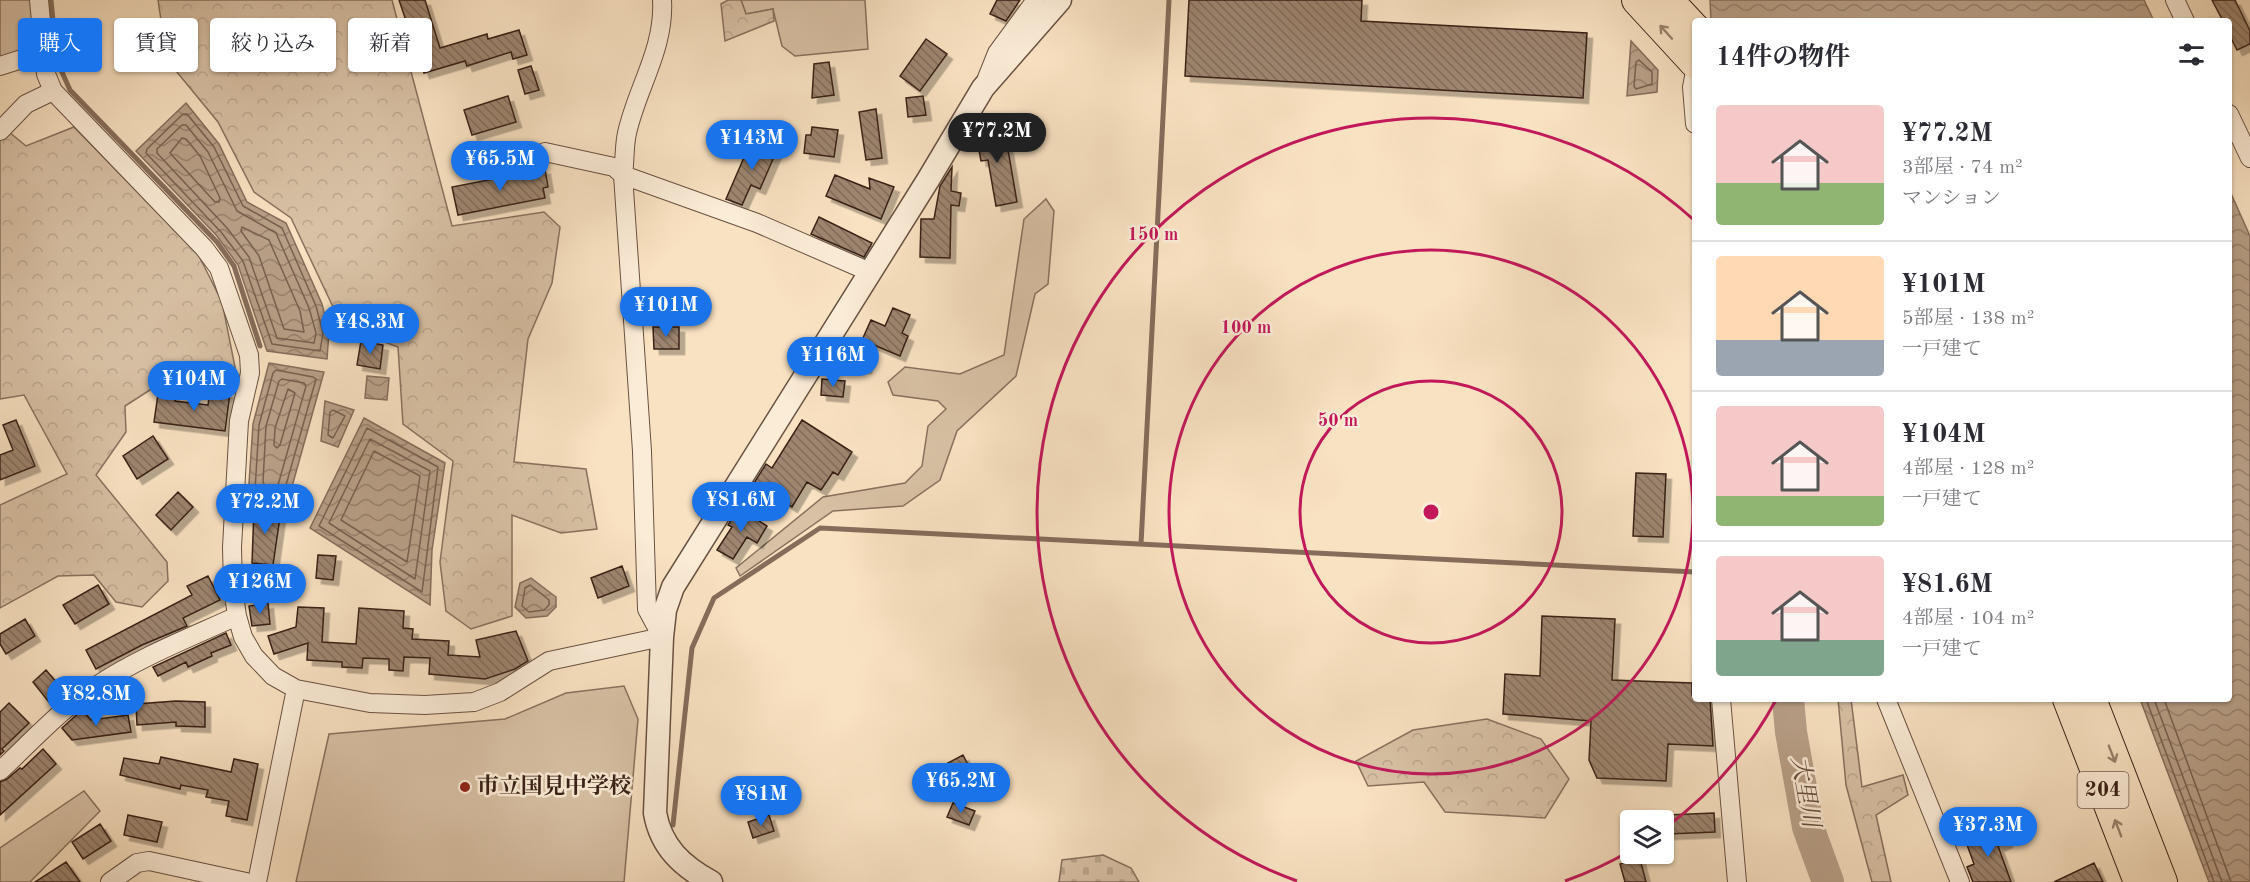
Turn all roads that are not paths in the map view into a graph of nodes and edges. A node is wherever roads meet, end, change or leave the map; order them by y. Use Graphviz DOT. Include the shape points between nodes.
graph roads {
  1 [pos="39,0"];
  2 [pos="662,0"];
  3 [pos="1036,0"];
  4 [pos="1060,0"];
  5 [pos="1637,0"];
  6 [pos="2175,0"];
  7 [pos="41,18"];
  8 [pos="2184,18"];
  9 [pos="18,60"];
  10 [pos="1692,60"];
  11 [pos="0,66"];
  12 [pos="46,72"];
  13 [pos="983,88"];
  14 [pos="53,91"];
  15 [pos="2232,120"];
  16 [pos="0,131"];
  17 [pos="545,152"];
  18 [pos="2250,158"];
  19 [pos="623,175"];
  20 [pos="870,272"];
  21 [pos="237,616"];
  22 [pos="662,637"];
  23 [pos="296,689"];
  24 [pos="1721,702"];
  25 [pos="1887,702"];
  26 [pos="2068,702"];
  27 [pos="2092,702"];
  28 [pos="0,771"];
  29 [pos="110,882"];
  30 [pos="246,882"];
  31 [pos="257,882"];
  32 [pos="711,882"];
  33 [pos="1737,882"];
  34 [pos="1960,882"];
  35 [pos="2139,882"];
  36 [pos="2162,882"];
  1 -- 7 [label="street"];
  2 -- 19 [label="street" via="658,41 627,134"];
  3 -- 13 [label="street" via="997,53"];
  4 -- 13 [label="street"];
  10 -- 5 [label="highway, one-way"];
  6 -- 8 [label="street"];
  9 -- 11 [label="street"];
  12 -- 14 [label="street"];
  13 -- 20 [label="street"];
  14 -- 16 [label="street" via="27,104"];
  14 -- 21 [label="street" via="188,230 219,268 249,355 250,373 239,421 231,547"];
  15 -- 18 [label="street"];
  17 -- 19 [label="street" via="614,167"];
  19 -- 20 [label="street" via="757,223"];
  19 -- 22 [label="street" via="642,451 647,609"];
  20 -- 22 [label="street" via="673,587"];
  21 -- 23 [label="street" via="254,656 273,676"];
  21 -- 28 [label="street" via="95,686"];
  22 -- 23 [label="street" via="549,661 500,692 474,702 370,703"];
  22 -- 32 [label="street" via="654,794 658,829 676,858"];
  23 -- 31 [label="street"];
  24 -- 33 [label="street"];
  25 -- 34 [label="street"];
  35 -- 26 [label="highway, 204, one-way"];
  27 -- 36 [label="highway, 204, one-way"];
  29 -- 30 [label="street" via="137,863 149,861"];
}
